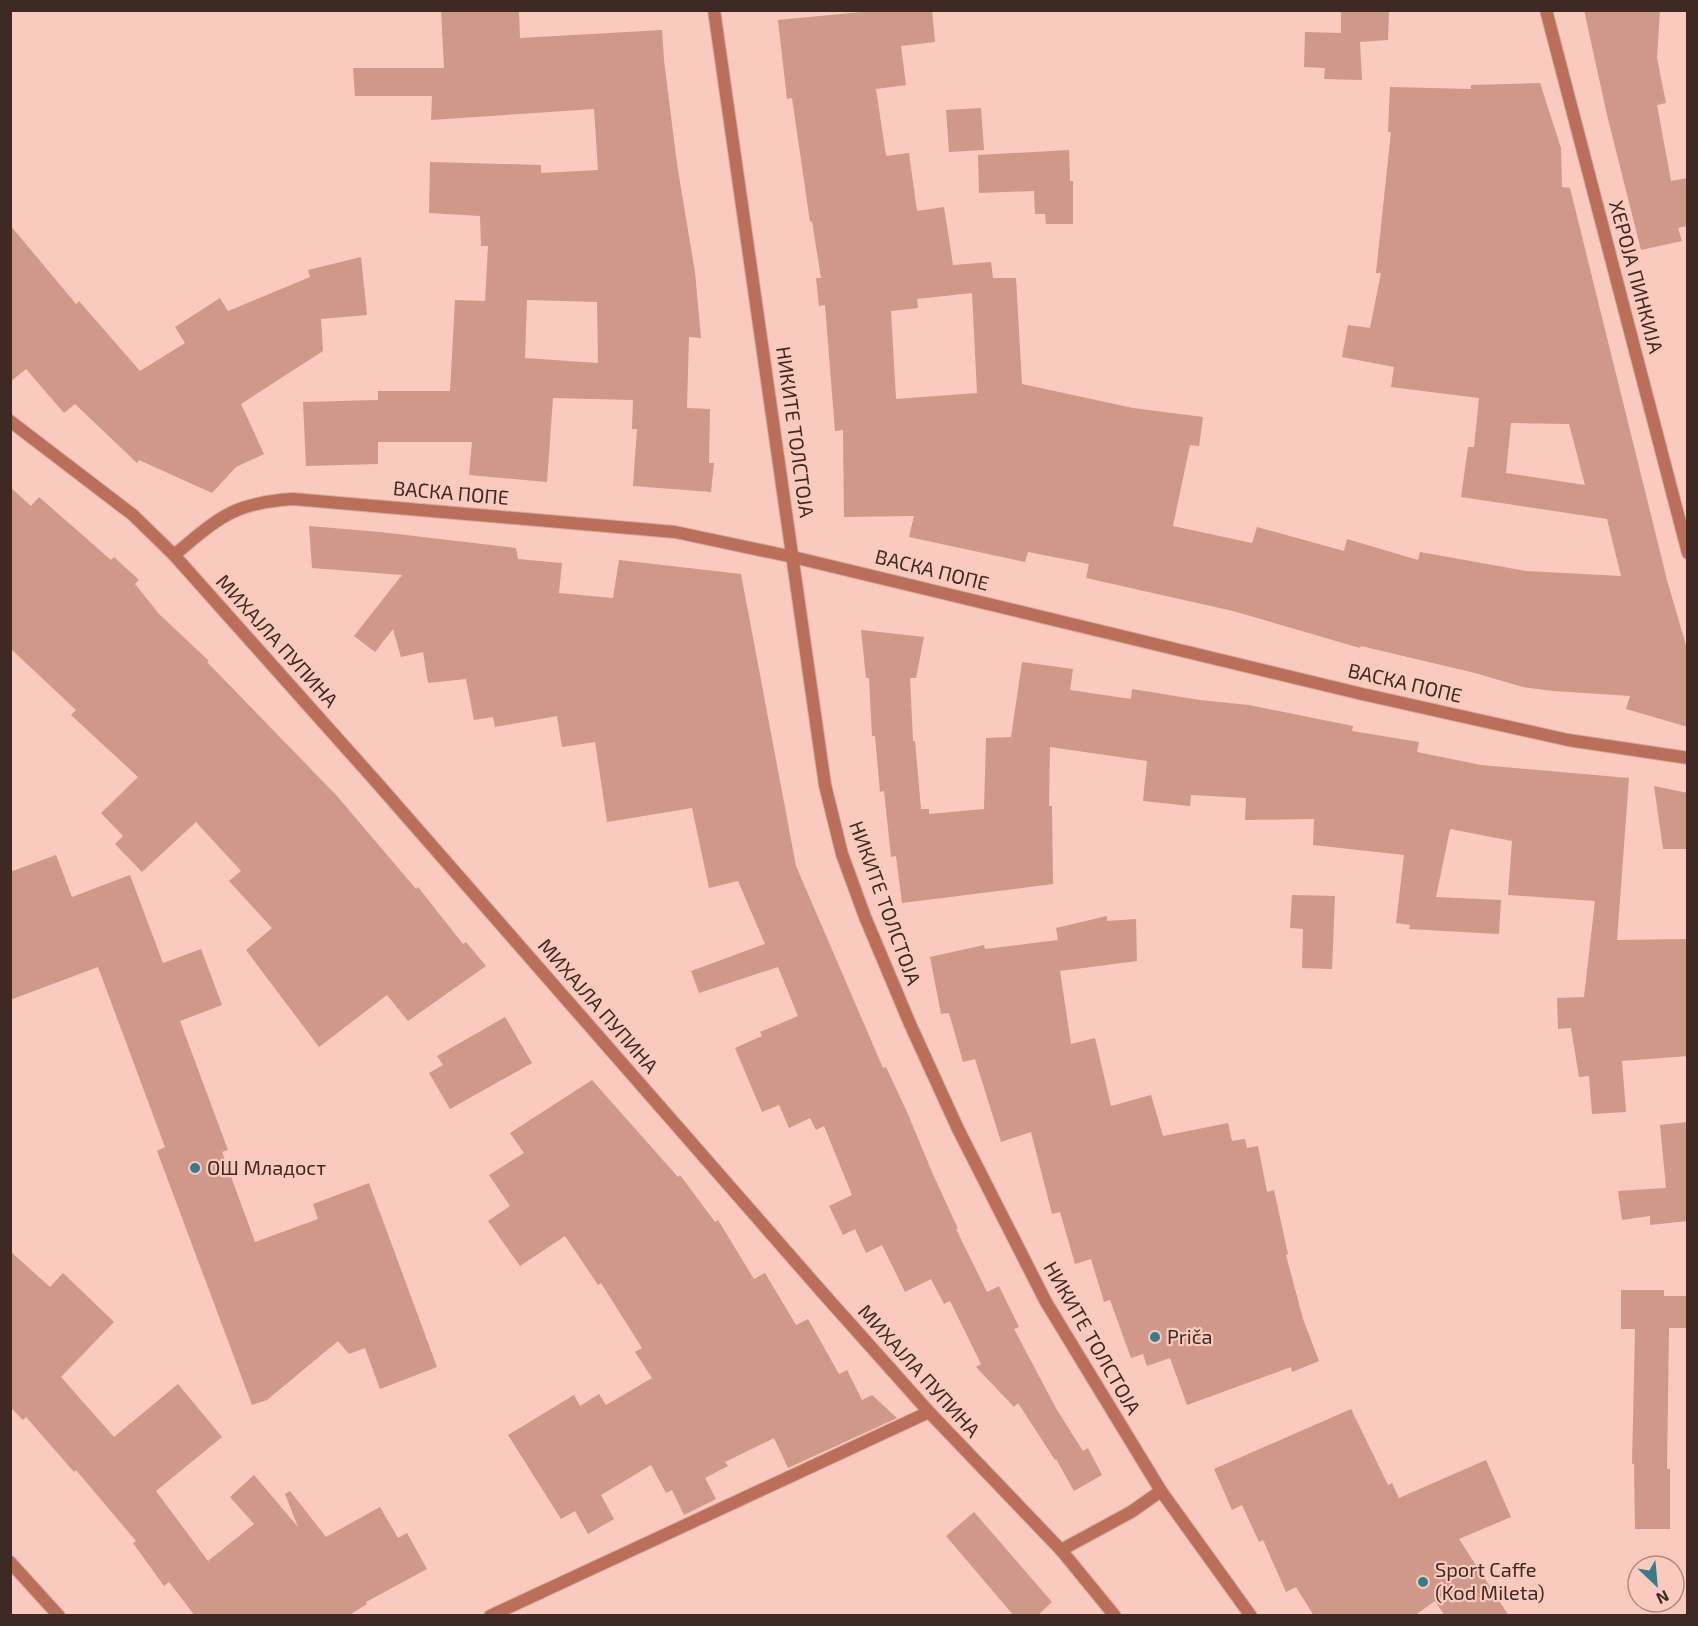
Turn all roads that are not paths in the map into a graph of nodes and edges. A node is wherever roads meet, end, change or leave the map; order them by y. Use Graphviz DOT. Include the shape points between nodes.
graph roads {
  1 [pos="714,10"];
  2 [pos="1546,10"];
  3 [pos="10,421"];
  4 [pos="1688,552"];
  5 [pos="174,555"];
  6 [pos="793,557"];
  7 [pos="1688,758"];
  8 [pos="929,1412"];
  9 [pos="1161,1491"];
  10 [pos="1061,1550"];
  11 [pos="10,1562"];
  12 [pos="59,1616"];
  13 [pos="489,1616"];
  14 [pos="1115,1616"];
  15 [pos="1251,1616"];
  1 -- 6 [label="street, НИКИТЕ ТОЛСТОЈА"];
  2 -- 4 [label="street, ХЕРОЈА ПИНКИЈА"];
  3 -- 5 [label="street, МИХАЈЛА ПУПИНА" via="133,515"];
  5 -- 6 [label="street, ВАСКА ПОПЕ" via="217,519 239,508 292,499 675,532"];
  5 -- 8 [label="street, МИХАЈЛА ПУПИНА"];
  6 -- 7 [label="street, ВАСКА ПОПЕ" via="1568,740"];
  6 -- 9 [label="street, НИКИТЕ ТОЛСТОЈА" via="825,785 842,854 865,917 958,1129 1046,1302"];
  8 -- 10 [label="street, МИХАЈЛА ПУПИНА"];
  8 -- 13 [label="street"];
  9 -- 10 [label="street"];
  9 -- 15 [label="street, НИКИТЕ ТОЛСТОЈА"];
  10 -- 14 [label="street, МИХАЈЛА ПУПИНА"];
  11 -- 12 [label="street"];
}
